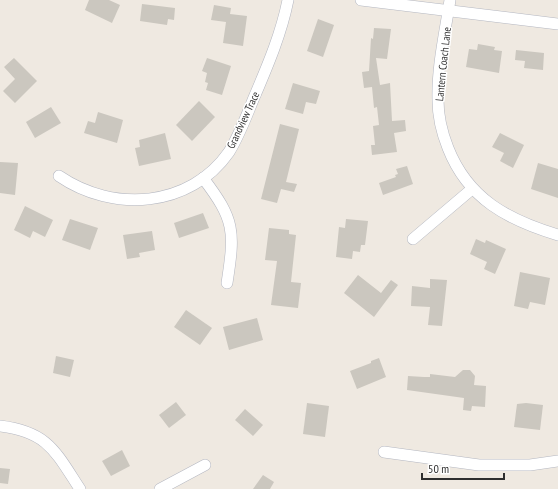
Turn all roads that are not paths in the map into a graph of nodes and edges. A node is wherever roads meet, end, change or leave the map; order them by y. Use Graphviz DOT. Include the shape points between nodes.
graph roads {
  1 [pos="288,0"];
  2 [pos="361,0"];
  3 [pos="449,5"];
  4 [pos="558,24"];
  5 [pos="59,176"];
  6 [pos="203,178"];
  7 [pos="472,189"];
  8 [pos="558,235"];
  9 [pos="413,239"];
  10 [pos="227,282"];
  11 [pos="0,426"];
  12 [pos="384,452"];
  13 [pos="558,461"];
  14 [pos="205,465"];
  15 [pos="80,489"];
  16 [pos="160,489"];
  1 -- 6 [label="street, Grandview Trace" via="280,36 239,134 228,152"];
  2 -- 3 [label="street"];
  3 -- 4 [label="street"];
  3 -- 7 [label="street, Lantern Coach Lane" via="438,82 440,120 452,157"];
  5 -- 6 [label="street, Grandview Trace" via="91,194 130,200 154,199 168,195"];
  6 -- 10 [label="street" via="220,200 229,221 232,236"];
  7 -- 8 [label="street, Lantern Coach Lane" via="511,218"];
  7 -- 9 [label="street"];
  11 -- 15 [label="street" via="21,429 41,439 61,459"];
  12 -- 13 [label="street" via="479,465 530,465"];
  14 -- 16 [label="street"];
}
